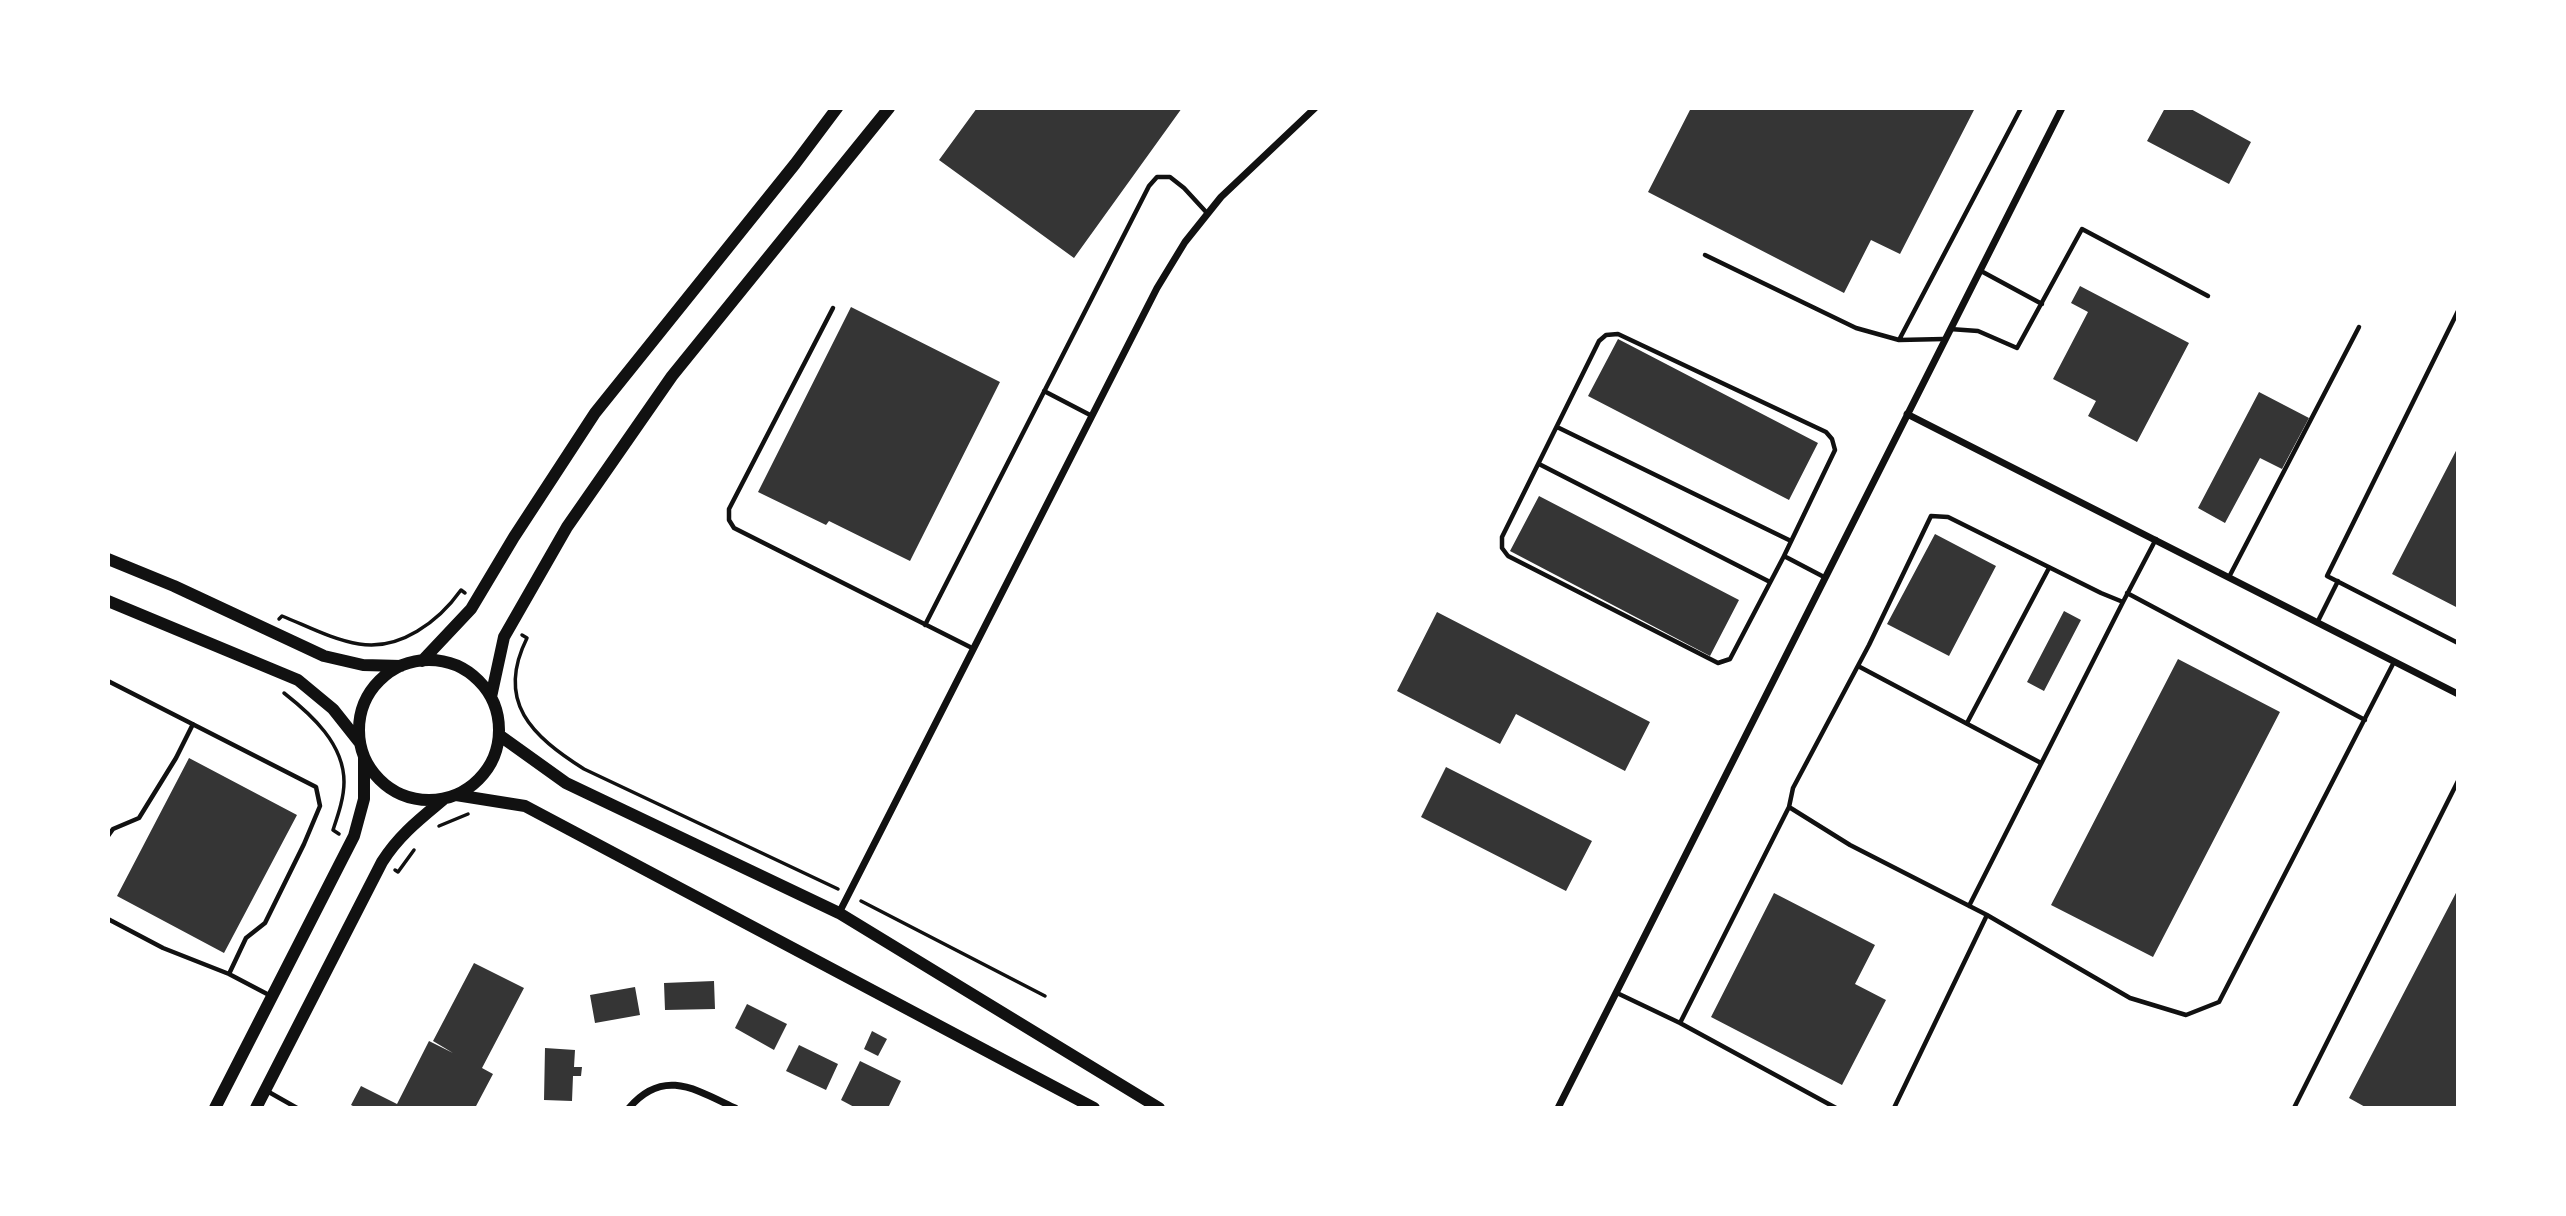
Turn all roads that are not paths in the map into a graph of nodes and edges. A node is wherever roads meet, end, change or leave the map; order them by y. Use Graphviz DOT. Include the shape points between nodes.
graph roads {
  1 [pos="837,108"];
  2 [pos="889,108"];
  3 [pos="1315,108"];
  4 [pos="2021,108"];
  5 [pos="2062,108"];
  6 [pos="1208,214"];
  7 [pos="1705,255"];
  8 [pos="1979,270"];
  9 [pos="2208,296"];
  10 [pos="2042,304"];
  11 [pos="833,308"];
  12 [pos="2458,311"];
  13 [pos="2359,327"];
  14 [pos="1949,329"];
  15 [pos="1944,339"];
  16 [pos="1899,341"];
  17 [pos="1044,391"];
  18 [pos="1907,414"];
  19 [pos="1092,416"];
  20 [pos="1557,427"];
  21 [pos="1539,464"];
  22 [pos="2156,539"];
  23 [pos="1791,541"];
  24 [pos="1784,556"];
  25 [pos="108,559"];
  26 [pos="2049,568"];
  27 [pos="1824,577"];
  28 [pos="2230,577"];
  29 [pos="2338,581"];
  30 [pos="1770,582"];
  31 [pos="2127,593"];
  32 [pos="108,601"];
  33 [pos="2123,602"];
  34 [pos="2317,623"];
  35 [pos="925,625"];
  36 [pos="2458,643"];
  37 [pos="974,649"];
  38 [pos="422,661"];
  39 [pos="2394,662"];
  40 [pos="401,666"];
  41 [pos="1857,666"];
  42 [pos="108,681"];
  43 [pos="2458,694"];
  44 [pos="491,697"];
  45 [pos="2365,720"];
  46 [pos="1967,723"];
  47 [pos="193,724"];
  48 [pos="499,735"];
  49 [pos="360,743"];
  50 [pos="364,756"];
  51 [pos="2041,762"];
  52 [pos="2458,781"];
  53 [pos="450,797"];
  54 [pos="1790,807"];
  55 [pos="108,836"];
  56 [pos="1969,906"];
  57 [pos="839,914"];
  58 [pos="1987,915"];
  59 [pos="108,919"];
  60 [pos="229,974"];
  61 [pos="1615,993"];
  62 [pos="273,998"];
  63 [pos="1680,1023"];
  64 [pos="265,1090"];
  65 [pos="215,1108"];
  66 [pos="256,1108"];
  67 [pos="297,1108"];
  68 [pos="629,1108"];
  69 [pos="735,1108"];
  70 [pos="1094,1108"];
  71 [pos="1159,1108"];
  72 [pos="1558,1108"];
  73 [pos="1836,1108"];
  74 [pos="1894,1108"];
  75 [pos="2294,1108"];
  1 -- 38 [label="street" via="595,413 471,609"];
  2 -- 44 [label="street" via="672,376 567,527 504,637"];
  3 -- 6 [label="street"];
  4 -- 16 [label="lane"];
  5 -- 8 [label="street"];
  6 -- 17 [label="lane" via="1170,177 1157,177"];
  6 -- 19 [label="street" via="1157,288"];
  7 -- 16 [label="lane" via="1856,328"];
  8 -- 10 [label="lane"];
  8 -- 14 [label="street"];
  9 -- 10 [label="lane" via="2082,229"];
  10 -- 14 [label="lane" via="2017,348 1978,331"];
  11 -- 35 [label="lane" via="729,509 729,520 734,528"];
  12 -- 29 [label="lane" via="2327,576"];
  13 -- 28 [label="lane"];
  14 -- 15 [label="street"];
  15 -- 16 [label="lane"];
  15 -- 18 [label="street"];
  17 -- 19 [label="lane"];
  17 -- 35 [label="lane"];
  18 -- 22 [label="street"];
  18 -- 27 [label="street"];
  19 -- 37 [label="street"];
  20 -- 21 [label="lane"];
  20 -- 23 [label="lane"];
  20 -- 23 [label="lane" via="1600,341 1618,334 1826,432 1835,450"];
  21 -- 30 [label="lane"];
  21 -- 30 [label="lane" via="1503,537 1502,548 1508,556 1718,663 1730,659"];
  22 -- 28 [label="street"];
  22 -- 31 [label="lane"];
  23 -- 24 [label="lane"];
  24 -- 27 [label="lane"];
  24 -- 30 [label="lane"];
  25 -- 40 [label="street" via="324,656 363,665"];
  26 -- 33 [label="lane"];
  26 -- 41 [label="lane" via="1948,517 1931,516"];
  26 -- 46 [label="lane"];
  27 -- 61 [label="street"];
  28 -- 34 [label="street"];
  29 -- 34 [label="lane"];
  29 -- 36 [label="lane"];
  31 -- 33 [label="lane"];
  31 -- 45 [label="lane"];
  32 -- 49 [label="street" via="298,680 333,709"];
  33 -- 51 [label="lane"];
  34 -- 39 [label="street"];
  35 -- 37 [label="lane"];
  37 -- 57 [label="street"];
  38 -- 40 [label="street"];
  38 -- 44 [label="street" via="462,668"];
  39 -- 43 [label="street"];
  39 -- 45 [label="lane"];
  40 -- 49 [label="street" via="372,689 363,706"];
  41 -- 46 [label="lane"];
  41 -- 54 [label="lane" via="1793,788"];
  42 -- 47 [label="lane"];
  44 -- 48 [label="street"];
  45 -- 58 [label="lane" via="2219,1002 2186,1016 2130,998"];
  46 -- 51 [label="lane"];
  47 -- 55 [label="lane" via="139,818 113,829"];
  47 -- 60 [label="lane" via="316,787 320,806 265,923 246,938"];
  48 -- 53 [label="street" via="496,754 486,771 473,785"];
  48 -- 57 [label="street" via="566,783"];
  49 -- 50 [label="street"];
  50 -- 53 [label="street" via="388,787 405,796 425,800"];
  50 -- 62 [label="street" via="359,823"];
  51 -- 56 [label="lane"];
  52 -- 75 [label="lane"];
  53 -- 64 [label="street" via="407,828 382,862"];
  53 -- 70 [label="street" via="525,806"];
  54 -- 56 [label="lane"];
  54 -- 63 [label="lane"];
  56 -- 58 [label="lane"];
  57 -- 71 [label="street"];
  58 -- 74 [label="lane"];
  59 -- 60 [label="lane" via="163,948"];
  60 -- 62 [label="lane"];
  61 -- 63 [label="lane"];
  61 -- 72 [label="street"];
  62 -- 65 [label="street"];
  63 -- 73 [label="lane"];
  64 -- 66 [label="street"];
  64 -- 67 [label="lane"];
  68 -- 69 [label="street" via="641,1094 666,1084 691,1087"];
}
